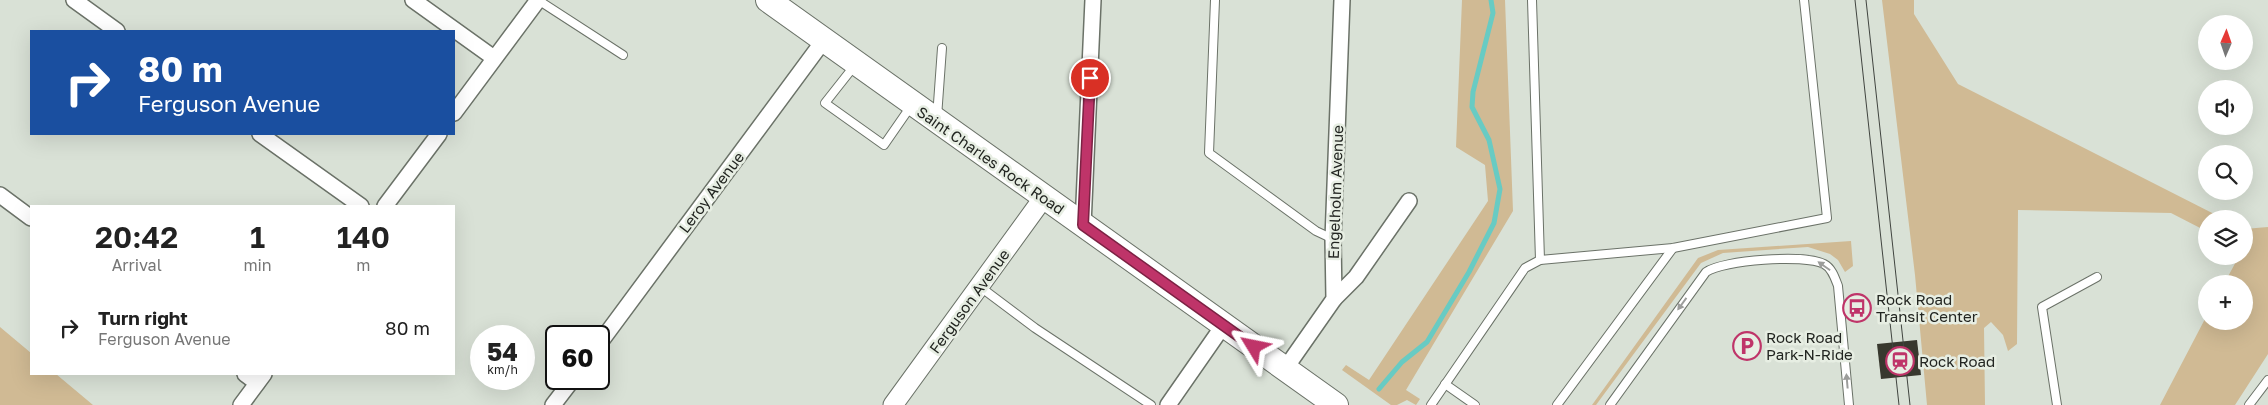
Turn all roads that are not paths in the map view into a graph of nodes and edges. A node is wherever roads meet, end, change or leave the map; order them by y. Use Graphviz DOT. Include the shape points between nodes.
graph roads {
  1 [pos="74,0"];
  2 [pos="413,0"];
  3 [pos="538,0"];
  4 [pos="768,0"];
  5 [pos="1093,0"];
  6 [pos="1215,0"];
  7 [pos="1342,0"];
  8 [pos="1532,0"];
  9 [pos="1804,0"];
  10 [pos="116,30"];
  11 [pos="455,30"];
  12 [pos="455,30"];
  13 [pos="824,40"];
  14 [pos="942,48"];
  15 [pos="623,55"];
  16 [pos="494,58"];
  17 [pos="856,63"];
  18 [pos="912,104"];
  19 [pos="455,112"];
  20 [pos="937,121"];
  21 [pos="261,135"];
  22 [pos="438,135"];
  23 [pos="0,195"];
  24 [pos="1044,197"];
  25 [pos="1408,201"];
  26 [pos="360,205"];
  27 [pos="386,205"];
  28 [pos="30,217"];
  29 [pos="1083,225"];
  30 [pos="1333,239"];
  31 [pos="1673,248"];
  32 [pos="1540,260"];
  33 [pos="2097,277"];
  34 [pos="979,286"];
  35 [pos="1334,299"];
  36 [pos="1223,326"];
  37 [pos="610,329"];
  38 [pos="1285,369"];
  39 [pos="260,378"];
  40 [pos="2268,380"];
  41 [pos="1445,384"];
  42 [pos="565,390"];
  43 [pos="241,405"];
  44 [pos="553,405"];
  45 [pos="893,405"];
  46 [pos="1151,405"];
  47 [pos="1168,405"];
  48 [pos="1336,405"];
  49 [pos="1431,405"];
  50 [pos="1475,405"];
  51 [pos="1557,405"];
  52 [pos="1610,405"];
  53 [pos="1849,405"];
  54 [pos="2057,405"];
  55 [pos="2249,405"];
  1 -- 10 [label="street"];
  2 -- 12 [label="street"];
  3 -- 15 [label="lane"];
  3 -- 16 [label="street"];
  4 -- 13 [label="main road, Saint Charles Rock Road"];
  5 -- 29 [label="street"];
  6 -- 30 [label="lane" via="1209,153 1316,231"];
  7 -- 30 [label="street, Engelholm Avenue"];
  8 -- 32 [label="lane"];
  9 -- 31 [label="lane" via="1827,218"];
  11 -- 16 [label="street"];
  13 -- 17 [label="main road, Saint Charles Rock Road"];
  13 -- 37 [label="street, Leroy Avenue"];
  14 -- 20 [label="lane"];
  16 -- 19 [label="street"];
  17 -- 18 [label="main road, Saint Charles Rock Road"];
  17 -- 18 [label="lane" via="826,103 884,145"];
  18 -- 20 [label="main road, Saint Charles Rock Road"];
  20 -- 24 [label="main road, Saint Charles Rock Road"];
  21 -- 26 [label="street"];
  22 -- 27 [label="street"];
  23 -- 28 [label="street"];
  24 -- 29 [label="main road, Saint Charles Rock Road"];
  24 -- 34 [label="street, Ferguson Avenue"];
  25 -- 35 [label="street" via="1356,277"];
  29 -- 36 [label="main road, Saint Charles Rock Road"];
  30 -- 35 [label="street, Engelholm Avenue"];
  31 -- 32 [label="lane"];
  31 -- 51 [label="lane"];
  32 -- 41 [label="lane" via="1525,268"];
  33 -- 54 [label="lane" via="2042,307"];
  34 -- 45 [label="street, Ferguson Avenue"];
  34 -- 46 [label="lane" via="1035,328"];
  35 -- 38 [label="street"];
  36 -- 38 [label="main road, Saint Charles Rock Road"];
  36 -- 47 [label="street"];
  38 -- 48 [label="main road, Saint Charles Rock Road"];
  39 -- 43 [label="street"];
  40 -- 55 [label="lane"];
  41 -- 49 [label="lane"];
  41 -- 50 [label="lane"];
  42 -- 44 [label="street"];
  53 -- 52 [label="lane, one-way" via="1838,286 1826,265 1801,259 1724,264 1706,272"];
}
